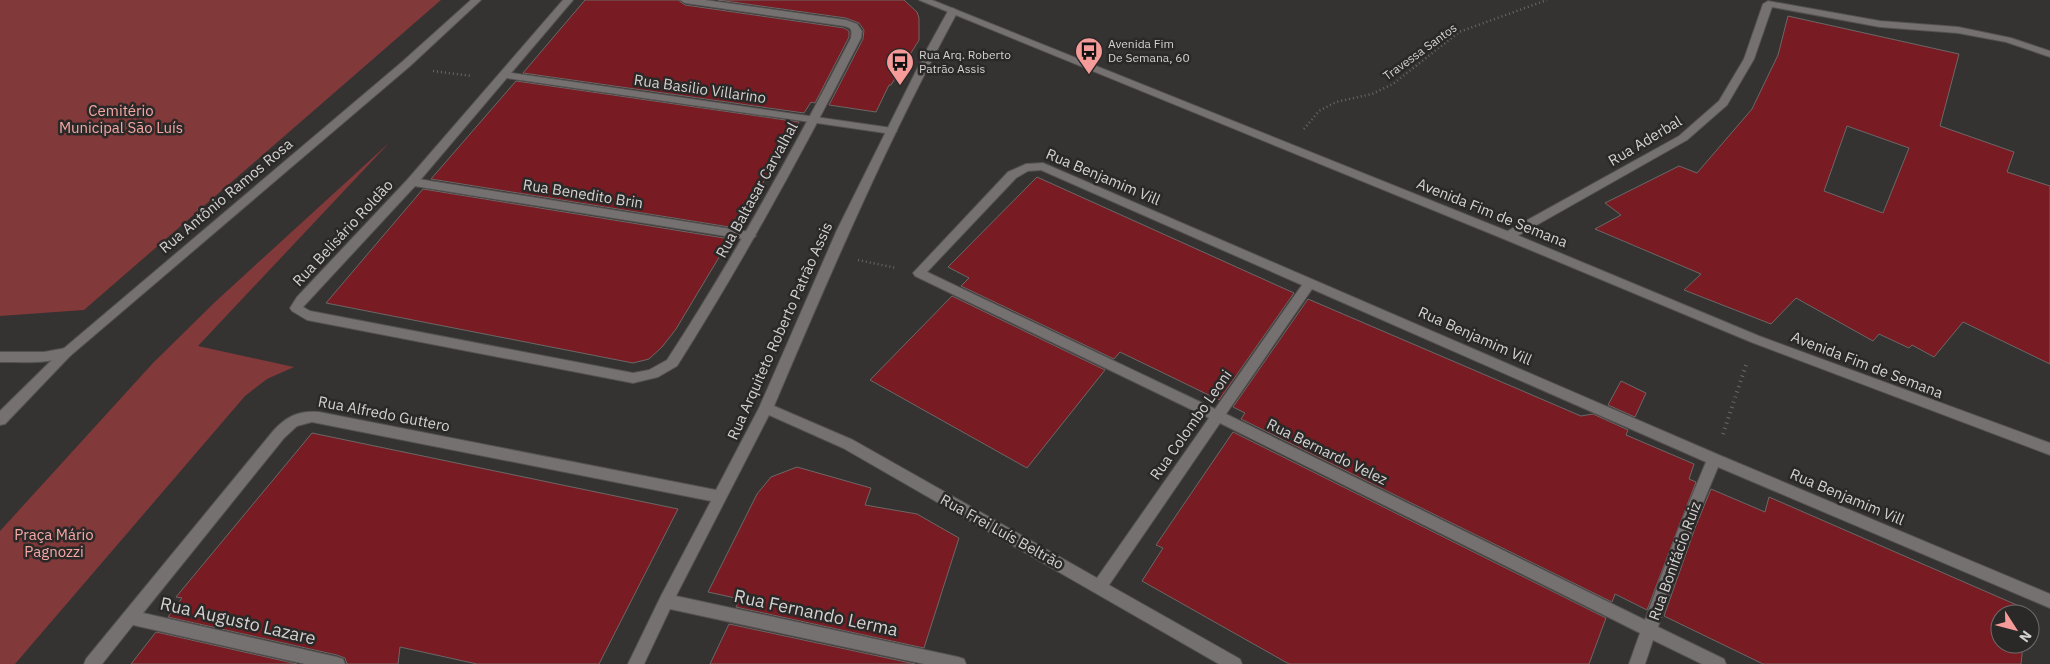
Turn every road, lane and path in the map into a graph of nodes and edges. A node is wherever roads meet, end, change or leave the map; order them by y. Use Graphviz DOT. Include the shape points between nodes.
graph roads {
  1 [pos="476,0"];
  2 [pos="568,0"];
  3 [pos="685,0"];
  4 [pos="924,0"];
  5 [pos="1547,0"];
  6 [pos="953,10"];
  7 [pos="2050,54"];
  8 [pos="406,64"];
  9 [pos="504,75"];
  10 [pos="813,121"];
  11 [pos="892,131"];
  12 [pos="1289,147"];
  13 [pos="412,182"];
  14 [pos="750,236"];
  15 [pos="1508,236"];
  16 [pos="833,255"];
  17 [pos="919,273"];
  18 [pos="1310,282"];
  19 [pos="1755,338"];
  20 [pos="66,353"];
  21 [pos="0,357"];
  22 [pos="672,363"];
  23 [pos="766,408"];
  24 [pos="1217,416"];
  25 [pos="0,420"];
  26 [pos="2050,449"];
  27 [pos="1714,458"];
  28 [pos="720,497"];
  29 [pos="1100,586"];
  30 [pos="666,601"];
  31 [pos="2050,601"];
  32 [pos="131,617"];
  33 [pos="1650,630"];
  34 [pos="92,664"];
  35 [pos="337,664"];
  36 [pos="636,664"];
  37 [pos="958,664"];
  38 [pos="1234,664"];
  39 [pos="1636,664"];
  40 [pos="1718,664"];
  1 -- 8 [label="street, Rua Antônio Ramos Rosa"];
  2 -- 9 [label="street, Rua Belisário Roldão"];
  3 -- 10 [label="street, Rua Baltasar Carvalhal" via="854,26 856,38"];
  4 -- 6 [label="street, Avenida Fim de Semana"];
  5 -- 12 [label="path, Travessa Santos" via="1459,32 1393,84 1318,111"];
  6 -- 11 [label="street, Rua Arquiteto Roberto Patrão Assis"];
  6 -- 12 [label="street, Avenida Fim de Semana"];
  7 -- 15 [label="street, Rua Aderbal" via="2008,40 1958,30 1880,24 1768,4 1749,59 1723,103 1683,138"];
  8 -- 9 [label="path" via="480,78"];
  8 -- 20 [label="street, Rua Antônio Ramos Rosa"];
  9 -- 10 [label="street, Rua Basilio Villarino"];
  9 -- 13 [label="street, Rua Belisário Roldão"];
  10 -- 11 [label="street, Rua Basilio Villarino"];
  10 -- 14 [label="street, Rua Baltasar Carvalhal"];
  11 -- 16 [label="street, Rua Arquiteto Roberto Patrão Assis"];
  12 -- 15 [label="street, Avenida Fim de Semana"];
  13 -- 14 [label="street, Rua Benedito Brin"];
  13 -- 22 [label="street, Rua Belisário Roldão" via="296,308 307,315 633,378 661,372"];
  14 -- 22 [label="street, Rua Baltasar Carvalhal"];
  15 -- 19 [label="street, Avenida Fim de Semana"];
  16 -- 17 [label="path"];
  16 -- 23 [label="street, Rua Arquiteto Roberto Patrão Assis"];
  17 -- 18 [label="street, Rua Benjamim Vill" via="1012,175 1020,168 1032,165 1070,178"];
  17 -- 24 [label="street, Rua Bernardo Velez"];
  18 -- 24 [label="street, Rua Colombo Leoni"];
  18 -- 27 [label="street, Rua Benjamim Vill"];
  19 -- 26 [label="street, Avenida Fim de Semana"];
  19 -- 27 [label="path"];
  20 -- 21 [label="street" via="44,357"];
  20 -- 25 [label="street, Rua Antônio Ramos Rosa"];
  23 -- 28 [label="street, Rua Arquiteto Roberto Patrão Assis"];
  23 -- 29 [label="street, Rua Frei Luís Beltrão" via="848,444"];
  24 -- 29 [label="street, Rua Colombo Leoni"];
  24 -- 33 [label="street, Rua Bernardo Velez"];
  27 -- 31 [label="street, Rua Benjamim Vill"];
  27 -- 33 [label="street, Rua Bonifácio Ruiz"];
  28 -- 30 [label="street, Rua Arquiteto Roberto Patrão Assis"];
  28 -- 32 [label="street, Rua Alfredo Guttero" via="306,416 297,418 283,430"];
  29 -- 38 [label="street, Rua Frei Luís Beltrão"];
  30 -- 36 [label="street, Rua Arquiteto Roberto Patrão Assis"];
  30 -- 37 [label="street, Rua Fernando Lerma"];
  32 -- 34 [label="street, Rua Alfredo Guttero"];
  32 -- 35 [label="street, Rua Augusto Lazare"];
  33 -- 39 [label="street, Rua Bonifácio Ruiz"];
  33 -- 40 [label="street, Rua Bernardo Velez"];
}
